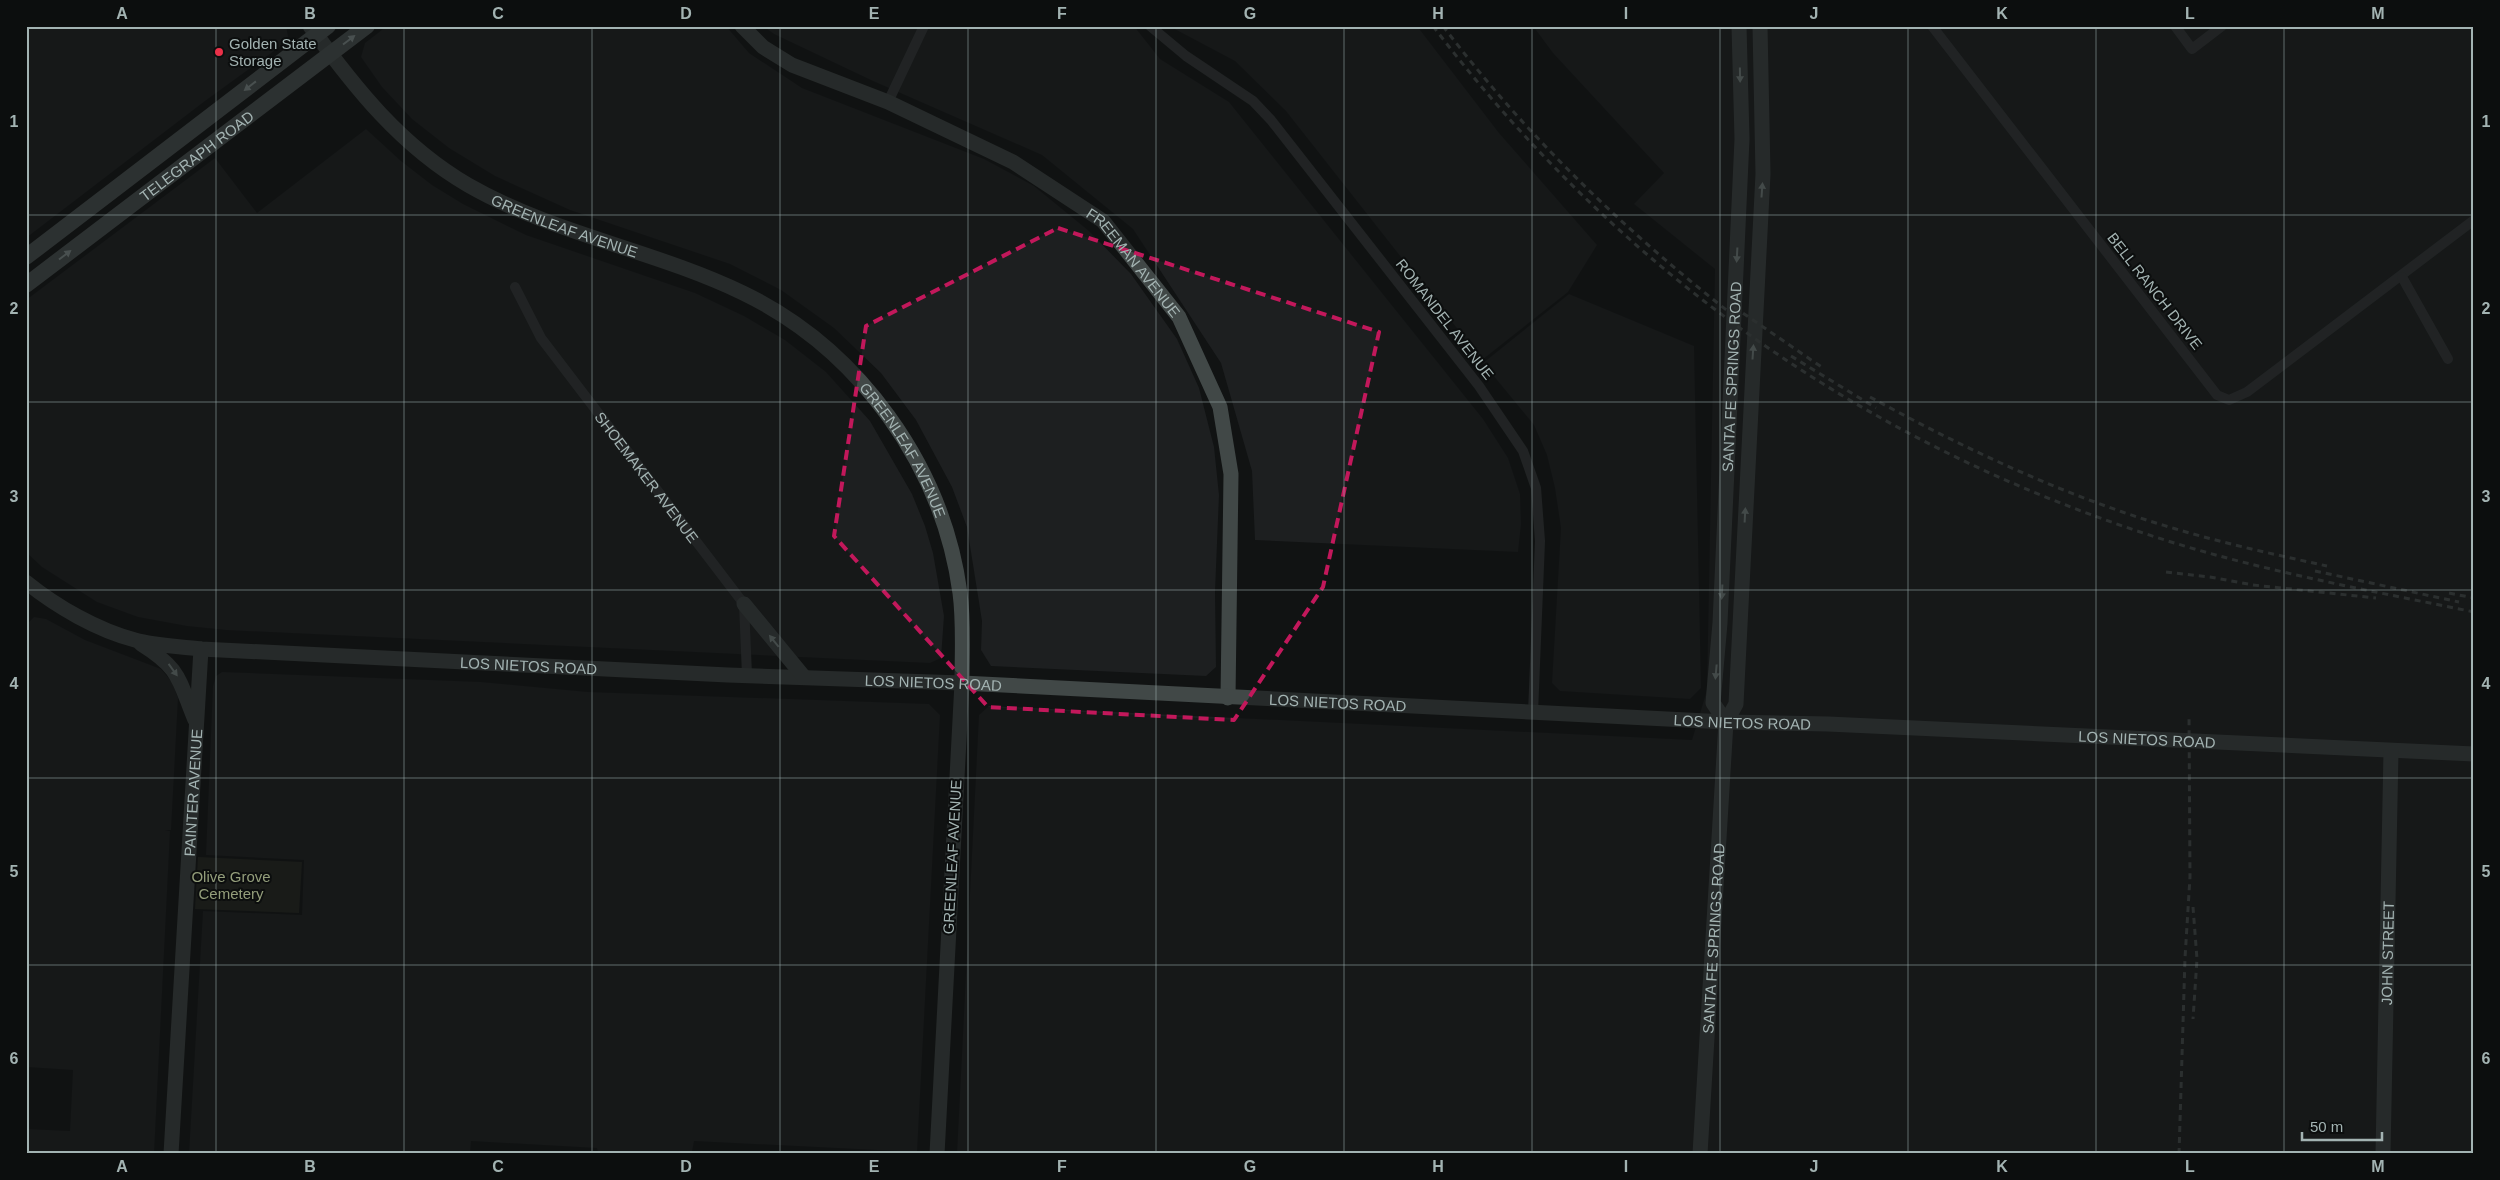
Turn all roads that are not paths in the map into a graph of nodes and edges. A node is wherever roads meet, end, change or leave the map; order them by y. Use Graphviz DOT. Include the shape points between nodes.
graph roads {
  1 [pos="366,26"];
  2 [pos="742,26"];
  3 [pos="924,26"];
  4 [pos="1150,26"];
  5 [pos="1739,26"];
  6 [pos="1760,26"];
  7 [pos="1932,26"];
  8 [pos="2175,26"];
  9 [pos="2222,26"];
  10 [pos="318,29"];
  11 [pos="331,53"];
  12 [pos="888,102"];
  13 [pos="143,168"];
  14 [pos="156,186"];
  15 [pos="2474,220"];
  16 [pos="26,257"];
  17 [pos="2402,276"];
  18 [pos="26,285"];
  19 [pos="515,287"];
  20 [pos="2448,359"];
  21 [pos="1723,561"];
  22 [pos="1743,563"];
  23 [pos="28,587"];
  24 [pos="744,604"];
  25 [pos="136,640"];
  26 [pos="200,649"];
  27 [pos="746,676"];
  28 [pos="804,678"];
  29 [pos="962,683"];
  30 [pos="1228,698"];
  31 [pos="1532,713"];
  32 [pos="196,722"];
  33 [pos="1726,722"];
  34 [pos="2392,751"];
  35 [pos="2474,754"];
  36 [pos="171,1154"];
  37 [pos="937,1154"];
  38 [pos="1700,1154"];
  39 [pos="2383,1154"];
  11 -- 1 [label="main road, TELEGRAPH ROAD, one-way"];
  2 -- 12 [label="main road, FREEMAN AVENUE" via="764,47 792,65"];
  3 -- 12 [label="street"];
  4 -- 31 [label="street, ROMANDEL AVENUE" via="1186,56 1252,101 1271,120 1479,386 1523,451 1536,488 1540,541"];
  5 -- 21 [label="main road, SANTA FE SPRINGS ROAD, one-way" via="1742,139"];
  22 -- 6 [label="main road, SANTA FE SPRINGS ROAD, one-way" via="1763,174"];
  7 -- 17 [label="street, BELL RANCH DRIVE" via="2217,395 2229,400 2247,392"];
  8 -- 9 [label="street" via="2192,49"];
  10 -- 11 [label="main road"];
  10 -- 13 [label="main road, TELEGRAPH ROAD, one-way"];
  11 -- 14 [label="main road, TELEGRAPH ROAD"];
  11 -- 29 [label="main road, GREENLEAF AVENUE" via="379,114 429,159 466,184 518,210 742,293 806,331 855,375 891,420 917,460 943,522 960,591"];
  12 -- 30 [label="main road, FREEMAN AVENUE" via="1013,162 1103,221 1179,317 1220,407 1231,474"];
  13 -- 14 [label="main road"];
  13 -- 16 [label="main road, TELEGRAPH ROAD"];
  18 -- 14 [label="main road, TELEGRAPH ROAD, one-way"];
  15 -- 17 [label="street, BELL RANCH DRIVE"];
  17 -- 20 [label="street"];
  19 -- 24 [label="street, SHOEMAKER AVENUE" via="541,338"];
  21 -- 22 [label="main road"];
  21 -- 33 [label="main road, SANTA FE SPRINGS ROAD, one-way" via="1713,703"];
  22 -- 33 [label="main road, SANTA FE SPRINGS ROAD" via="1736,704"];
  23 -- 25 [label="main road" via="98,625"];
  24 -- 27 [label="street"];
  28 -- 24 [label="main road, one-way"];
  25 -- 26 [label="main road"];
  25 -- 32 [label="main road, one-way" via="171,666"];
  26 -- 27 [label="main road, LOS NIETOS ROAD"];
  26 -- 32 [label="main road, PAINTER AVENUE"];
  27 -- 28 [label="main road, LOS NIETOS ROAD"];
  28 -- 29 [label="main road, LOS NIETOS ROAD"];
  29 -- 30 [label="main road, LOS NIETOS ROAD"];
  29 -- 37 [label="main road, GREENLEAF AVENUE"];
  30 -- 31 [label="main road, LOS NIETOS ROAD"];
  31 -- 33 [label="main road, LOS NIETOS ROAD"];
  32 -- 36 [label="main road, PAINTER AVENUE"];
  33 -- 34 [label="main road, LOS NIETOS ROAD"];
  33 -- 38 [label="main road, SANTA FE SPRINGS ROAD"];
  34 -- 35 [label="main road, LOS NIETOS ROAD"];
  34 -- 39 [label="main road, JOHN STREET"];
}
